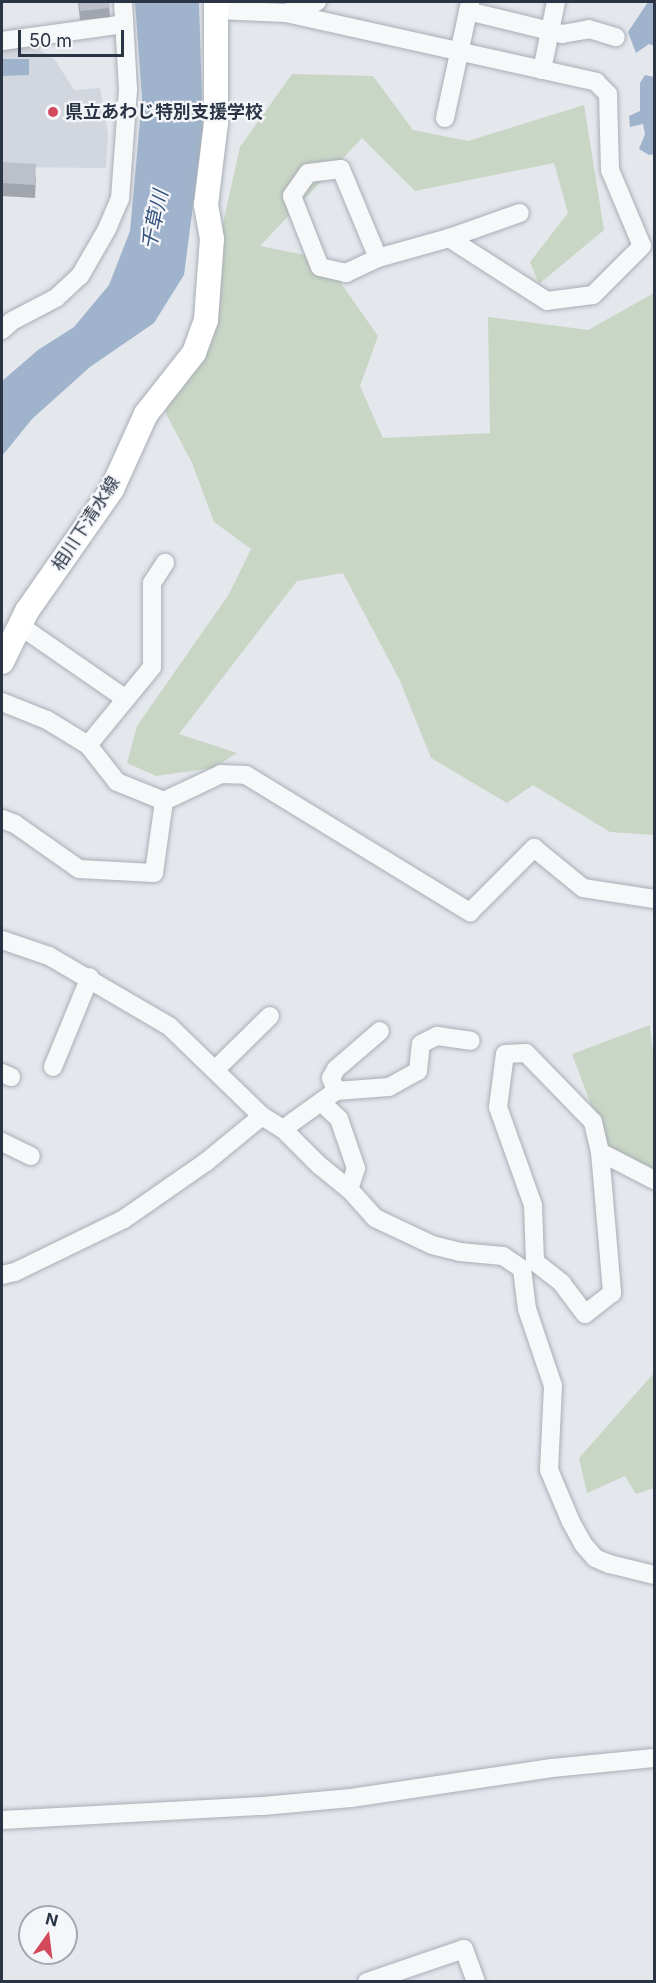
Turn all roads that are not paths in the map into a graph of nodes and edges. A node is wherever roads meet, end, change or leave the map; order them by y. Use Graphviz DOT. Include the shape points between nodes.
graph roads {
  1 [pos="123,2"];
  2 [pos="317,2"];
  3 [pos="556,2"];
  4 [pos="217,6"];
  5 [pos="469,6"];
  6 [pos="286,13"];
  7 [pos="124,24"];
  8 [pos="550,31"];
  9 [pos="616,37"];
  10 [pos="2,41"];
  11 [pos="459,52"];
  12 [pos="542,70"];
  13 [pos="445,118"];
  14 [pos="520,213"];
  15 [pos="449,238"];
  16 [pos="378,258"];
  17 [pos="2,330"];
  18 [pos="165,563"];
  19 [pos="19,625"];
  20 [pos="2,662"];
  21 [pos="126,699"];
  22 [pos="2,702"];
  23 [pos="88,745"];
  24 [pos="164,801"];
  25 [pos="2,819"];
  26 [pos="654,899"];
  27 [pos="2,940"];
  28 [pos="90,977"];
  29 [pos="270,1017"];
  30 [pos="380,1031"];
  31 [pos="471,1041"];
  32 [pos="53,1067"];
  33 [pos="215,1070"];
  34 [pos="336,1091"];
  35 [pos="321,1102"];
  36 [pos="262,1116"];
  37 [pos="283,1130"];
  38 [pos="2,1142"];
  39 [pos="600,1152"];
  40 [pos="31,1156"];
  41 [pos="654,1180"];
  42 [pos="350,1189"];
  43 [pos="528,1266"];
  44 [pos="2,1275"];
  45 [pos="654,1575"];
  46 [pos="654,1758"];
  47 [pos="2,1820"];
  48 [pos="368,1982"];
  49 [pos="476,1982"];
  1 -- 7 [label="street"];
  2 -- 6 [label="street"];
  3 -- 8 [label="street"];
  4 -- 6 [label="street"];
  4 -- 19 [label="main road, 相川下清水線" via="216,122 206,205 212,239 206,320 194,353 146,414 112,489"];
  5 -- 8 [label="street"];
  5 -- 11 [label="street"];
  6 -- 11 [label="street"];
  7 -- 10 [label="street"];
  7 -- 17 [label="street" via="128,89 120,199 80,276 56,298"];
  8 -- 9 [label="street" via="562,34 589,29"];
  8 -- 12 [label="street"];
  11 -- 12 [label="street"];
  11 -- 13 [label="street"];
  12 -- 15 [label="street" via="596,82 608,94 610,170 642,246 593,295 547,301"];
  14 -- 15 [label="street"];
  15 -- 16 [label="street"];
  16 -- 16 [label="street" via="341,169 308,173 292,196 320,267 346,273"];
  18 -- 21 [label="street" via="152,583 152,667"];
  19 -- 20 [label="main road, 相川下清水線"];
  19 -- 21 [label="street"];
  21 -- 23 [label="street"];
  22 -- 23 [label="street" via="47,720"];
  23 -- 24 [label="street" via="117,782"];
  24 -- 25 [label="street" via="154,873 79,869"];
  24 -- 26 [label="street" via="221,774 246,775 470,912 534,848 583,888"];
  27 -- 28 [label="street" via="49,956"];
  28 -- 32 [label="street"];
  28 -- 33 [label="street" via="169,1026"];
  29 -- 33 [label="street"];
  30 -- 34 [label="street" via="336,1069 331,1078"];
  31 -- 34 [label="street" via="437,1036 421,1044 418,1071 389,1087"];
  33 -- 36 [label="street"];
  34 -- 35 [label="street"];
  35 -- 37 [label="street"];
  35 -- 42 [label="street" via="339,1119 356,1168"];
  36 -- 37 [label="street"];
  36 -- 44 [label="street" via="197,1169 124,1219"];
  37 -- 42 [label="street" via="319,1166"];
  38 -- 40 [label="street"];
  39 -- 41 [label="street"];
  39 -- 43 [label="street" via="612,1293 585,1314 562,1282"];
  39 -- 43 [label="street" via="593,1122 526,1053 505,1054 498,1107 533,1205"];
  42 -- 43 [label="street" via="375,1218 432,1245 503,1256"];
  43 -- 45 [label="street" via="527,1310 553,1386 549,1470 571,1522 595,1558"];
  46 -- 47 [label="street" via="296,1803"];
  48 -- 49 [label="street" via="465,1949"];
}
